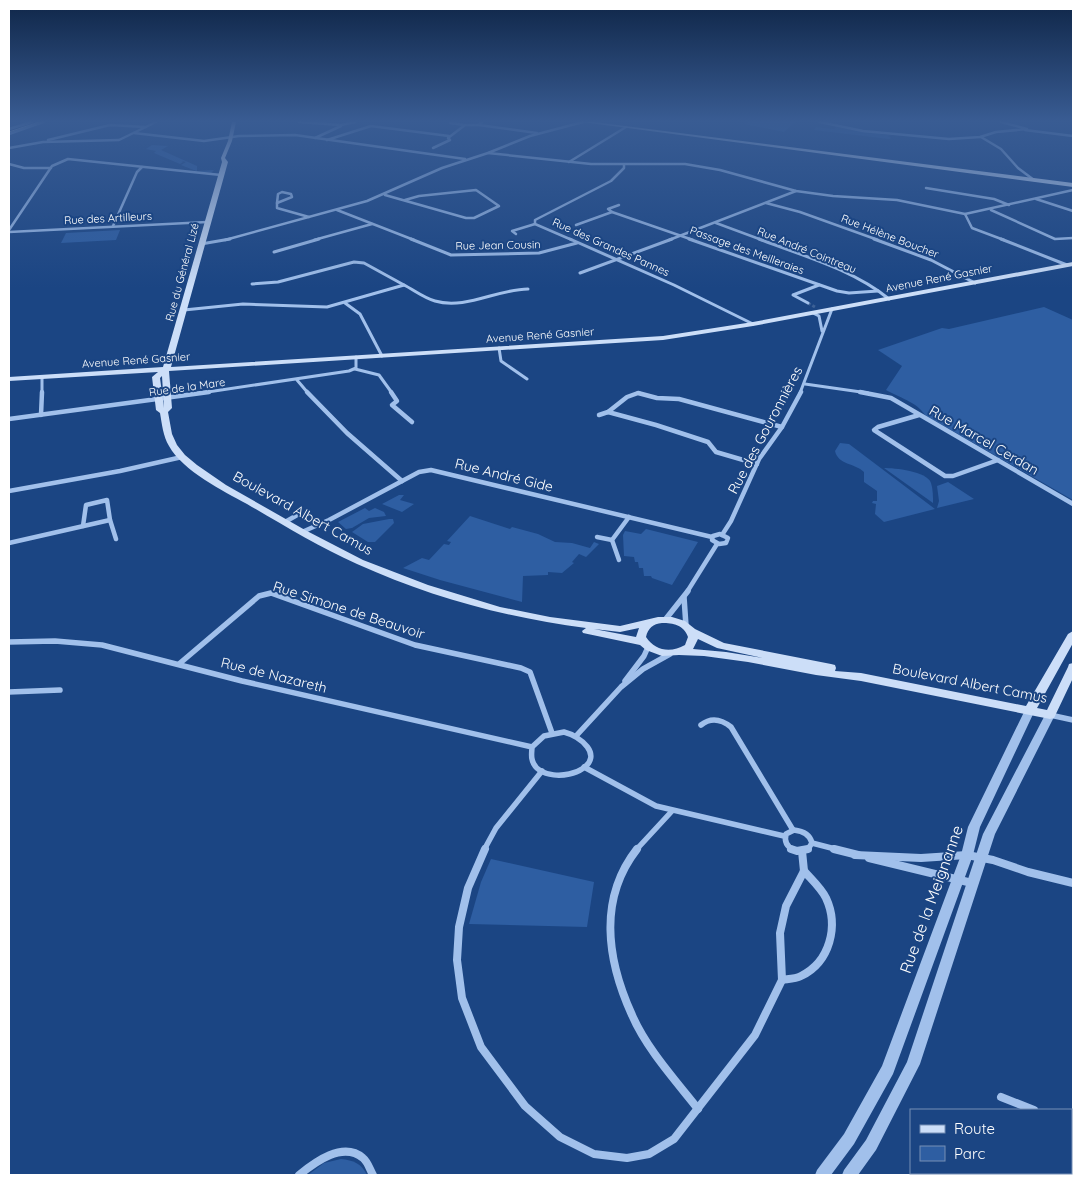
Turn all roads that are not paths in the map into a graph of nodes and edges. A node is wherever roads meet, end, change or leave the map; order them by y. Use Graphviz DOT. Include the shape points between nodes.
graph roads {
  1 [pos="44,177"];
  2 [pos="135,177"];
  3 [pos="220,177"];
  4 [pos="418,177"];
  5 [pos="614,177"];
  6 [pos="746,177"];
  7 [pos="1013,177"];
  8 [pos="1030,177"];
  9 [pos="1034,180"];
  10 [pos="1073,185"];
  11 [pos="926,188"];
  12 [pos="1073,190"];
  13 [pos="796,191"];
  14 [pos="384,195"];
  15 [pos="1036,199"];
  16 [pos="404,200"];
  17 [pos="278,203"];
  18 [pos="766,203"];
  19 [pos="619,205"];
  20 [pos="1009,205"];
  21 [pos="990,209"];
  22 [pos="337,210"];
  23 [pos="1073,211"];
  24 [pos="612,212"];
  25 [pos="965,214"];
  26 [pos="309,217"];
  27 [pos="207,222"];
  28 [pos="716,222"];
  29 [pos="372,224"];
  30 [pos="535,224"];
  31 [pos="576,225"];
  32 [pos="113,226"];
  33 [pos="9,231"];
  34 [pos="516,234"];
  35 [pos="681,236"];
  36 [pos="1073,238"];
  37 [pos="577,243"];
  38 [pos="201,244"];
  39 [pos="274,252"];
  40 [pos="619,260"];
  41 [pos="1070,265"];
  42 [pos="580,273"];
  43 [pos="975,283"];
  44 [pos="252,284"];
  45 [pos="404,284"];
  46 [pos="819,285"];
  47 [pos="528,288"];
  48 [pos="878,290"];
  49 [pos="889,299"];
  50 [pos="345,303"];
  51 [pos="808,303"];
  52 [pos="184,310"];
  53 [pos="832,310"];
  54 [pos="817,311"];
  55 [pos="753,324"];
  56 [pos="822,333"];
  57 [pos="499,348"];
  58 [pos="382,356"];
  59 [pos="356,358"];
  60 [pos="355,369"];
  61 [pos="166,370"];
  62 [pos="42,377"];
  63 [pos="9,379"];
  64 [pos="527,379"];
  65 [pos="297,380"];
  66 [pos="805,384"];
  67 [pos="162,399"];
  68 [pos="608,412"];
  69 [pos="41,415"];
  70 [pos="599,415"];
  71 [pos="919,415"];
  72 [pos="9,419"];
  73 [pos="412,422"];
  74 [pos="782,428"];
  75 [pos="182,457"];
  76 [pos="998,460"];
  77 [pos="757,464"];
  78 [pos="402,481"];
  79 [pos="9,491"];
  80 [pos="1073,504"];
  81 [pos="299,514"];
  82 [pos="629,516"];
  83 [pos="110,520"];
  84 [pos="285,522"];
  85 [pos="83,526"];
  86 [pos="302,532"];
  87 [pos="722,535"];
  88 [pos="597,537"];
  89 [pos="712,537"];
  90 [pos="116,539"];
  91 [pos="612,540"];
  92 [pos="9,543"];
  93 [pos="717,544"];
  94 [pos="619,560"];
  95 [pos="684,597"];
  96 [pos="550,620"];
  97 [pos="664,620"];
  98 [pos="649,623"];
  99 [pos="689,629"];
  100 [pos="1073,634"];
  101 [pos="9,643"];
  102 [pos="646,645"];
  103 [pos="675,653"];
  104 [pos="179,664"];
  105 [pos="1073,668"];
  106 [pos="861,677"];
  107 [pos="620,687"];
  108 [pos="60,690"];
  109 [pos="9,692"];
  110 [pos="1030,710"];
  111 [pos="1050,715"];
  112 [pos="1073,720"];
  113 [pos="702,725"];
  114 [pos="552,733"];
  115 [pos="576,736"];
  116 [pos="532,747"];
  117 [pos="584,767"];
  118 [pos="542,771"];
  119 [pos="672,811"];
  120 [pos="792,830"];
  121 [pos="784,836"];
  122 [pos="812,843"];
  123 [pos="802,851"];
  124 [pos="856,854"];
  125 [pos="967,855"];
  126 [pos="981,857"];
  127 [pos="804,871"];
  128 [pos="958,879"];
  129 [pos="973,883"];
  130 [pos="1073,884"];
  131 [pos="782,980"];
  132 [pos="1001,1097"];
  133 [pos="698,1109"];
  134 [pos="1031,1109"];
  135 [pos="299,1175"];
  136 [pos="373,1175"];
  137 [pos="822,1175"];
  138 [pos="849,1175"];
  1 -- 33 [label="street"];
  2 -- 32 [label="street"];
  3 -- 27 [label="main road, Rue du Général Lizé"];
  4 -- 14 [label="street"];
  5 -- 30 [label="street, Rue des Grandes Pannes" via="540,216"];
  6 -- 13 [label="street"];
  7 -- 9 [label="main road"];
  8 -- 9 [label="street"];
  9 -- 10 [label="main road"];
  11 -- 20 [label="street" via="994,199"];
  12 -- 15 [label="street"];
  13 -- 18 [label="street"];
  13 -- 25 [label="street" via="897,200"];
  14 -- 16 [label="street"];
  14 -- 22 [label="street"];
  15 -- 20 [label="street"];
  15 -- 23 [label="street"];
  16 -- 16 [label="street" via="468,218 499,206 476,190"];
  17 -- 17 [label="street" via="280,192 292,196 292,197"];
  17 -- 26 [label="street" via="280,210"];
  18 -- 28 [label="street"];
  18 -- 43 [label="street, Rue Hélène Boucher" via="800,212 931,260"];
  19 -- 24 [label="street" via="608,209"];
  20 -- 21 [label="street"];
  21 -- 25 [label="street"];
  21 -- 36 [label="street" via="1056,239"];
  22 -- 26 [label="street"];
  22 -- 29 [label="street, Rue Jean Cousin"];
  24 -- 31 [label="street"];
  24 -- 35 [label="street, Passage des Meilleraies"];
  25 -- 41 [label="street" via="972,228"];
  26 -- 38 [label="street" via="216,243"];
  27 -- 32 [label="street, Rue des Artilleurs"];
  27 -- 38 [label="main road, Rue du Général Lizé"];
  28 -- 35 [label="street"];
  28 -- 48 [label="street, Rue André Cointreau" via="828,265"];
  29 -- 37 [label="street, Rue Jean Cousin" via="451,255 539,253"];
  29 -- 39 [label="street"];
  30 -- 34 [label="street" via="512,231"];
  30 -- 37 [label="street, Rue des Grandes Pannes"];
  32 -- 33 [label="street, Rue des Artilleurs"];
  35 -- 40 [label="street"];
  35 -- 46 [label="street, Passage des Meilleraies"];
  37 -- 40 [label="street, Rue des Grandes Pannes"];
  38 -- 52 [label="main road, Rue du Général Lizé"];
  40 -- 42 [label="street"];
  40 -- 55 [label="street, Rue des Grandes Pannes"];
  41 -- 43 [label="main road, Avenue René Gasnier"];
  43 -- 49 [label="main road, Avenue René Gasnier"];
  44 -- 45 [label="street" via="278,282 354,262 364,263"];
  45 -- 47 [label="street" via="433,300 446,303"];
  45 -- 50 [label="street"];
  46 -- 48 [label="street, Passage des Meilleraies" via="846,293"];
  46 -- 51 [label="street" via="793,295"];
  48 -- 49 [label="street, Rue André Cointreau"];
  49 -- 53 [label="main road, Avenue René Gasnier"];
  50 -- 52 [label="street" via="327,307 243,304"];
  50 -- 58 [label="street" via="360,314"];
  52 -- 61 [label="main road, Rue du Général Lizé"];
  53 -- 54 [label="main road, Avenue René Gasnier"];
  53 -- 56 [label="street, Rue des Gouronnières"];
  54 -- 55 [label="main road, Avenue René Gasnier"];
  54 -- 56 [label="street"];
  55 -- 57 [label="main road, Avenue René Gasnier" via="663,338"];
  56 -- 66 [label="street, Rue des Gouronnières"];
  57 -- 58 [label="main road, Avenue René Gasnier"];
  57 -- 64 [label="street" via="501,362"];
  58 -- 59 [label="main road, Avenue René Gasnier"];
  59 -- 60 [label="street"];
  59 -- 61 [label="main road, Avenue René Gasnier"];
  60 -- 65 [label="street, Rue de la Mare"];
  60 -- 73 [label="street" via="378,375 398,401 392,405"];
  61 -- 62 [label="main road, Avenue René Gasnier"];
  61 -- 67 [label="main road, Boulevard Albert Camus"];
  62 -- 63 [label="main road, Avenue René Gasnier"];
  62 -- 69 [label="street"];
  65 -- 67 [label="street, Rue de la Mare"];
  65 -- 78 [label="street" via="338,425"];
  66 -- 71 [label="street, Rue Marcel Cerdan" via="884,396"];
  66 -- 74 [label="street, Rue des Gouronnières"];
  67 -- 69 [label="street, Rue de la Mare"];
  67 -- 75 [label="main road, Boulevard Albert Camus" via="168,408 164,412 168,434"];
  68 -- 70 [label="street"];
  68 -- 74 [label="street" via="638,393 679,399"];
  68 -- 77 [label="street" via="708,442 716,452"];
  69 -- 72 [label="street, Rue de la Mare"];
  71 -- 76 [label="street, Rue Marcel Cerdan"];
  71 -- 76 [label="street" via="874,430 945,476"];
  74 -- 77 [label="street, Rue des Gouronnières"];
  75 -- 79 [label="street"];
  75 -- 84 [label="main road, Boulevard Albert Camus" via="223,487"];
  76 -- 80 [label="street, Rue Marcel Cerdan"];
  77 -- 87 [label="street, Rue des Gouronnières"];
  78 -- 82 [label="street, Rue André Gide" via="419,472 439,470"];
  78 -- 86 [label="street, Rue André Gide"];
  81 -- 84 [label="street"];
  82 -- 89 [label="street, Rue André Gide"];
  82 -- 91 [label="street"];
  83 -- 85 [label="street"];
  83 -- 85 [label="street" via="108,500 86,505"];
  83 -- 90 [label="street"];
  84 -- 86 [label="main road, Boulevard Albert Camus"];
  85 -- 92 [label="street"];
  86 -- 96 [label="main road, Boulevard Albert Camus" via="360,562 424,587 499,610"];
  87 -- 89 [label="street"];
  87 -- 93 [label="street, Rue des Gouronnières" via="728,541"];
  88 -- 91 [label="street"];
  89 -- 93 [label="street"];
  91 -- 94 [label="street"];
  93 -- 95 [label="street"];
  95 -- 97 [label="street"];
  95 -- 99 [label="street" via="684,614"];
  96 -- 98 [label="main road, Boulevard Albert Camus" via="620,629"];
  96 -- 102 [label="main road, Boulevard Albert Camus"];
  97 -- 98 [label="main road"];
  97 -- 99 [label="main road" via="675,621"];
  98 -- 102 [label="main road" via="641,632"];
  99 -- 103 [label="main road" via="693,640 691,645"];
  99 -- 106 [label="main road, Boulevard Albert Camus" via="721,646 839,669"];
  100 -- 110 [label="main road, Rue de la Meignanne"];
  101 -- 104 [label="street, Rue de Nazareth" via="102,644"];
  102 -- 103 [label="main road" via="658,652"];
  102 -- 107 [label="street" via="644,656"];
  103 -- 106 [label="main road, Boulevard Albert Camus"];
  103 -- 107 [label="street" via="643,668"];
  104 -- 114 [label="street, Rue Simone de Beauvoir" via="259,596 271,594 415,645 530,672"];
  104 -- 116 [label="street, Rue de Nazareth"];
  105 -- 111 [label="main road"];
  106 -- 110 [label="main road, Boulevard Albert Camus"];
  107 -- 115 [label="street"];
  108 -- 109 [label="street"];
  110 -- 111 [label="main road, Boulevard Albert Camus"];
  110 -- 125 [label="street, Rue de la Meignanne" via="974,827"];
  111 -- 112 [label="street, Boulevard Albert Camus"];
  111 -- 126 [label="street"];
  113 -- 120 [label="street" via="716,720 731,727"];
  114 -- 115 [label="street"];
  114 -- 116 [label="street" via="538,739"];
  115 -- 117 [label="street" via="590,750"];
  116 -- 118 [label="street" via="532,760"];
  117 -- 118 [label="street" via="564,775"];
  117 -- 119 [label="street" via="635,796"];
  118 -- 133 [label="street" via="496,828 484,850 468,888 459,927 457,960 462,998 481,1047 525,1106 560,1138 594,1154 626,1158 649,1154 674,1139"];
  119 -- 121 [label="street"];
  119 -- 133 [label="street" via="644,840 620,876 611,908 610,939 632,1016 659,1059"];
  120 -- 121 [label="street"];
  120 -- 122 [label="street" via="806,833"];
  121 -- 123 [label="street" via="790,848"];
  122 -- 123 [label="street"];
  122 -- 124 [label="street"];
  123 -- 127 [label="street"];
  124 -- 125 [label="street" via="921,858"];
  124 -- 128 [label="street"];
  125 -- 126 [label="street"];
  125 -- 128 [label="street, Rue de la Meignanne"];
  126 -- 129 [label="street"];
  126 -- 130 [label="street"];
  127 -- 131 [label="street" via="786,906 780,933"];
  127 -- 131 [label="street" via="826,897 832,913 833,936 818,964 801,976"];
  128 -- 129 [label="street"];
  128 -- 137 [label="street, Rue de la Meignanne" via="888,1069 849,1139"];
  129 -- 138 [label="street" via="913,1064 872,1145"];
  131 -- 133 [label="street" via="754,1035"];
  132 -- 134 [label="street"];
  135 -- 136 [label="street" via="324,1157 343,1153 362,1158"];
}
